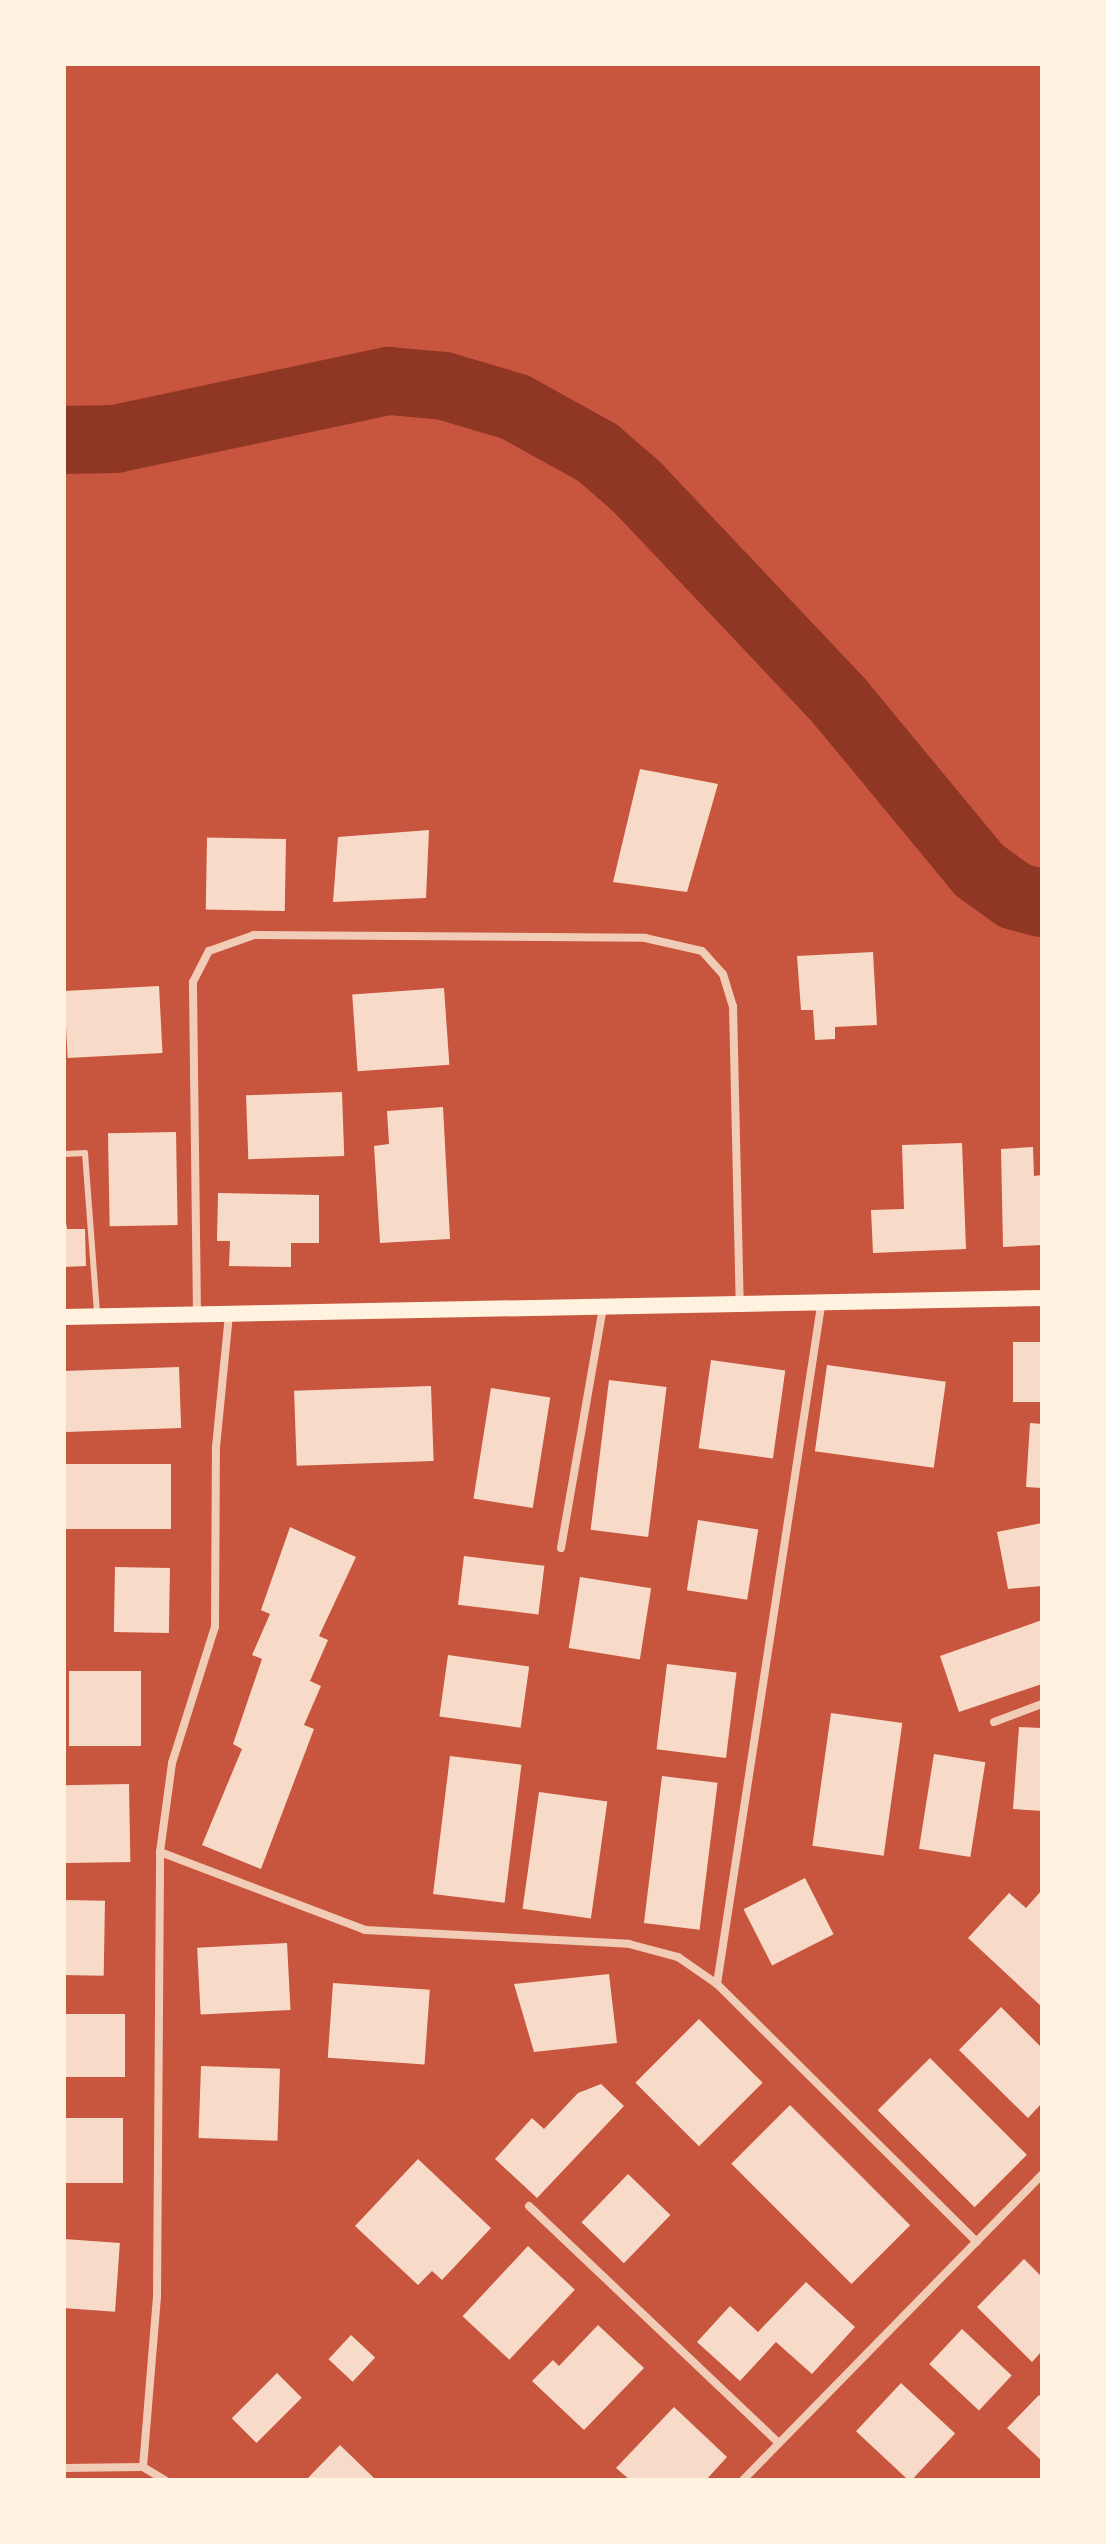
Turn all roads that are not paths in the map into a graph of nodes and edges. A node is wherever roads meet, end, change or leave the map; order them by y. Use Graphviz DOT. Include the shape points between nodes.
graph roads {
  1 [pos="64,1154"];
  2 [pos="1042,1298"];
  3 [pos="740,1305"];
  4 [pos="821,1306"];
  5 [pos="603,1308"];
  6 [pos="229,1314"];
  7 [pos="197,1316"];
  8 [pos="64,1317"];
  9 [pos="98,1317"];
  10 [pos="561,1548"];
  11 [pos="1042,1704"];
  12 [pos="994,1722"];
  13 [pos="160,1852"];
  14 [pos="717,1984"];
  15 [pos="1042,2175"];
  16 [pos="529,2206"];
  17 [pos="977,2242"];
  18 [pos="779,2443"];
  19 [pos="143,2467"];
  20 [pos="64,2468"];
  21 [pos="165,2480"];
  22 [pos="743,2480"];
  1 -- 9 [label="lane" via="85,1153"];
  2 -- 4 [label="main road"];
  3 -- 4 [label="main road"];
  3 -- 5 [label="main road"];
  3 -- 7 [label="street" via="733,1006 723,974 702,951 645,938 254,935 209,951 192,995"];
  4 -- 14 [label="street"];
  5 -- 6 [label="main road"];
  5 -- 10 [label="street"];
  6 -- 7 [label="main road"];
  6 -- 13 [label="street" via="216,1447 215,1627 172,1763"];
  7 -- 9 [label="main road"];
  8 -- 9 [label="main road"];
  11 -- 12 [label="street"];
  13 -- 14 [label="street" via="365,1930 641,1946 678,1957"];
  13 -- 19 [label="street" via="157,2297"];
  14 -- 17 [label="street"];
  15 -- 17 [label="street"];
  16 -- 18 [label="street"];
  17 -- 18 [label="street"];
  18 -- 22 [label="street"];
  19 -- 20 [label="street"];
  19 -- 21 [label="street"];
}
